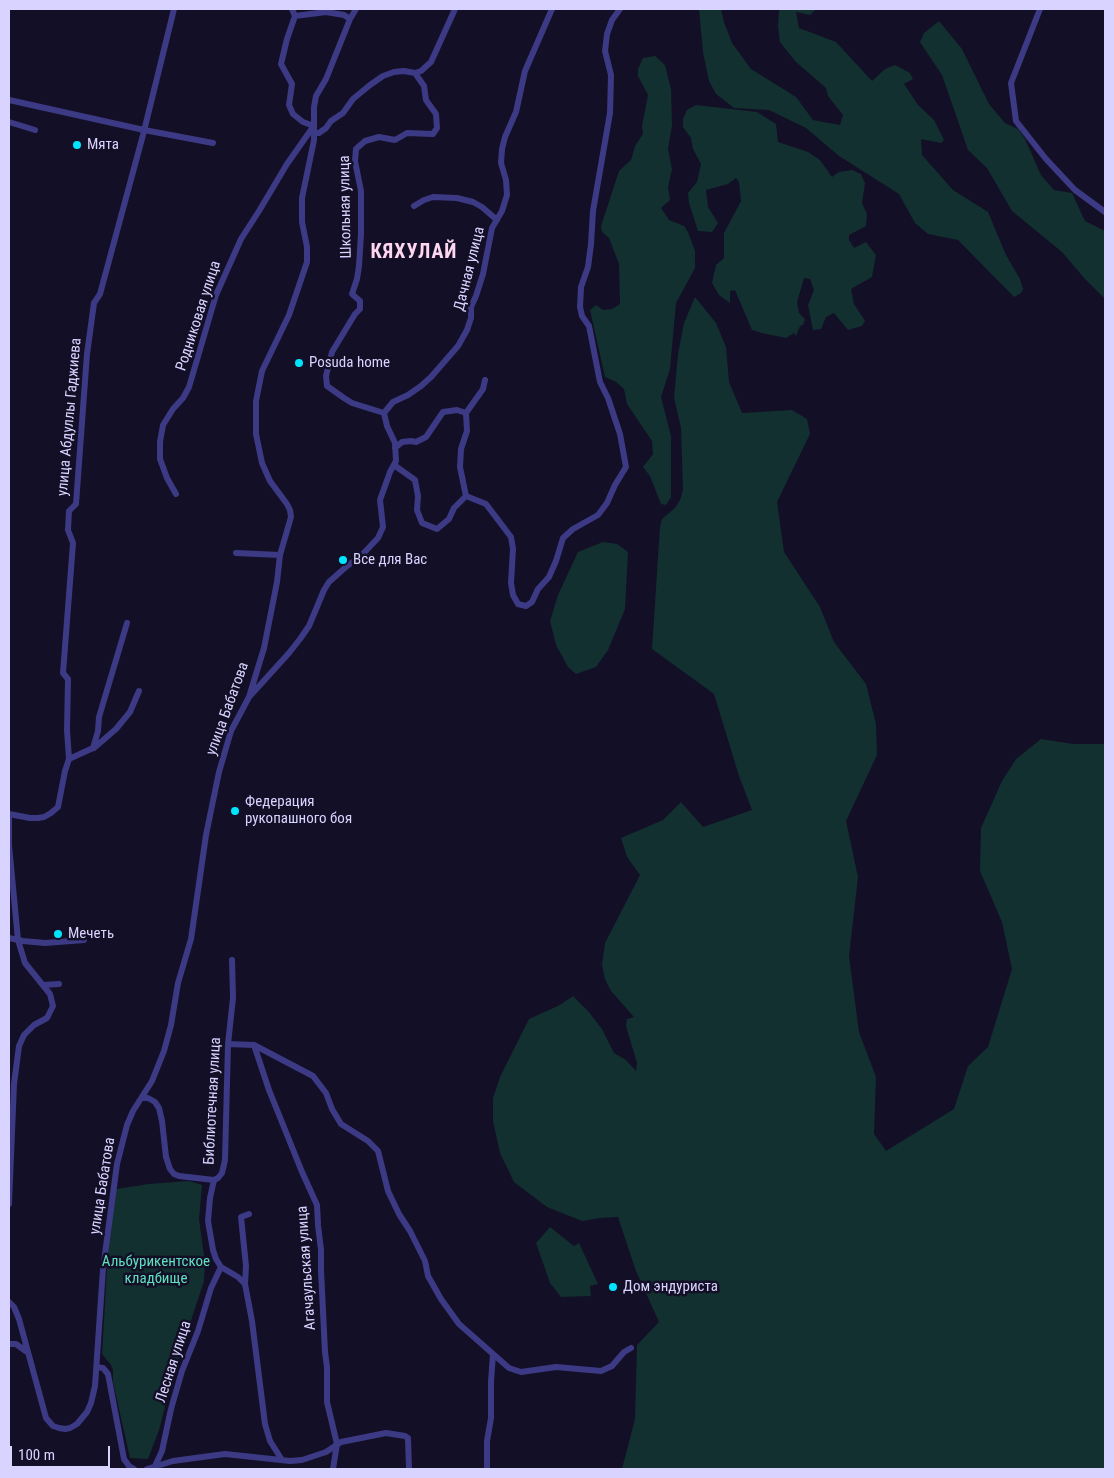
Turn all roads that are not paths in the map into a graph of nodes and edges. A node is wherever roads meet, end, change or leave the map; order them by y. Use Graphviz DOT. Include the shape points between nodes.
graph roads {
  1 [pos="174,9"];
  2 [pos="292,9"];
  3 [pos="356,9"];
  4 [pos="455,9"];
  5 [pos="552,9"];
  6 [pos="620,9"];
  7 [pos="1040,9"];
  8 [pos="295,16"];
  9 [pos="350,19"];
  10 [pos="415,73"];
  11 [pos="9,100"];
  12 [pos="9,122"];
  13 [pos="35,130"];
  14 [pos="144,130"];
  15 [pos="314,130"];
  16 [pos="213,142"];
  17 [pos="414,206"];
  18 [pos="1105,212"];
  19 [pos="497,220"];
  20 [pos="485,380"];
  21 [pos="384,413"];
  22 [pos="466,413"];
  23 [pos="396,448"];
  24 [pos="394,466"];
  25 [pos="176,494"];
  26 [pos="466,496"];
  27 [pos="236,553"];
  28 [pos="280,555"];
  29 [pos="127,623"];
  30 [pos="139,692"];
  31 [pos="249,697"];
  32 [pos="93,748"];
  33 [pos="69,759"];
  34 [pos="9,814"];
  35 [pos="9,938"];
  36 [pos="18,940"];
  37 [pos="84,940"];
  38 [pos="232,960"];
  39 [pos="59,984"];
  40 [pos="43,985"];
  41 [pos="228,1044"];
  42 [pos="254,1045"];
  43 [pos="142,1098"];
  44 [pos="214,1180"];
  45 [pos="9,1204"];
  46 [pos="248,1214"];
  47 [pos="221,1267"];
  48 [pos="245,1284"];
  49 [pos="9,1302"];
  50 [pos="9,1344"];
  51 [pos="631,1348"];
  52 [pos="27,1353"];
  53 [pos="493,1354"];
  54 [pos="97,1367"];
  55 [pos="337,1444"];
  56 [pos="282,1460"];
  57 [pos="155,1466"];
  58 [pos="134,1469"];
  59 [pos="147,1469"];
  60 [pos="333,1469"];
  61 [pos="409,1469"];
  62 [pos="488,1469"];
  1 -- 14 [label="street, улица Абдуллы Гаджиева"];
  2 -- 8 [label="street"];
  3 -- 9 [label="street, улица Бабатова"];
  4 -- 10 [label="street" via="431,62"];
  5 -- 19 [label="street, Дачная улица" via="525,71 516,112 505,137 501,163 507,195"];
  6 -- 26 [label="street" via="607,34 605,51 611,75 610,113 580,307 589,326 600,382 620,434 626,467 598,515 563,538 549,577 526,606 518,604 513,595 512,537 486,504"];
  7 -- 18 [label="street" via="1011,83 1016,121 1075,190"];
  8 -- 9 [label="street" via="326,12"];
  8 -- 15 [label="street" via="281,64 292,84 289,105 293,114"];
  9 -- 15 [label="street, улица Бабатова" via="316,96"];
  10 -- 15 [label="street" via="404,71 384,76 353,99 343,114 326,128 319,133"];
  10 -- 21 [label="street, Школьная улица" via="424,86 426,100 436,114 437,128 433,134 407,133 395,140 380,137 356,149 361,191 361,234 358,273 352,294 360,301 360,309 332,352 326,376 327,386 344,398"];
  11 -- 14 [label="street"];
  12 -- 13 [label="street"];
  14 -- 16 [label="street"];
  14 -- 33 [label="street, улица Абдуллы Гаджиева" via="100,294 94,303 87,354 76,504 69,511 68,530 73,543 63,673 68,679"];
  15 -- 25 [label="street, Родниковая улица" via="287,164 241,239 216,295 189,387 163,425 160,459"];
  15 -- 28 [label="street, улица Бабатова" via="302,198 307,262 289,315 262,371 256,400 256,434 262,463 290,510 290,522"];
  17 -- 19 [label="street" via="434,197 457,198 478,204"];
  19 -- 21 [label="street, Дачная улица" via="492,228 483,274 470,307 471,318 458,346 421,386 393,402"];
  20 -- 22 [label="street" via="483,389"];
  21 -- 23 [label="street"];
  22 -- 23 [label="street" via="457,410 443,412 426,438 402,442"];
  22 -- 26 [label="street" via="467,431 460,467"];
  23 -- 24 [label="street"];
  24 -- 26 [label="street" via="415,480 416,510 422,523 437,529"];
  24 -- 31 [label="street" via="380,500 383,527 378,538 329,582 300,639"];
  27 -- 28 [label="street"];
  28 -- 31 [label="street, улица Бабатова" via="264,648"];
  29 -- 32 [label="street"];
  30 -- 32 [label="street" via="130,712"];
  31 -- 43 [label="street, улица Бабатова" via="231,731 219,772 190,939 164,1051"];
  32 -- 33 [label="street"];
  33 -- 34 [label="street, улица Абдуллы Гаджиева" via="58,807 44,817"];
  34 -- 36 [label="street, улица Абдуллы Гаджиева"];
  35 -- 36 [label="street"];
  36 -- 37 [label="street"];
  36 -- 40 [label="street, улица Абдуллы Гаджиева" via="25,963"];
  38 -- 41 [label="street, Библиотечная улица" via="233,998"];
  39 -- 40 [label="street"];
  40 -- 45 [label="street, улица Абдуллы Гаджиева" via="53,1006 47,1018 24,1035 17,1060"];
  41 -- 42 [label="street"];
  41 -- 44 [label="street, Библиотечная улица" via="225,1160 222,1173"];
  42 -- 53 [label="street" via="313,1076 326,1093 341,1124 368,1141 378,1152 388,1191 425,1261 428,1276 440,1300 459,1324"];
  42 -- 55 [label="street, Агачаульская улица" via="317,1205 327,1402"];
  43 -- 44 [label="street" via="155,1102 159,1108 166,1157 174,1174"];
  43 -- 54 [label="street, улица Бабатова" via="127,1125 117,1164 103,1269"];
  44 -- 47 [label="street, Библиотечная улица" via="208,1221 213,1250"];
  46 -- 48 [label="street" via="241,1217"];
  47 -- 48 [label="street"];
  47 -- 57 [label="street, Лесная улица" via="182,1372 162,1451"];
  48 -- 56 [label="street" via="265,1424 270,1441"];
  49 -- 52 [label="street" via="19,1319"];
  50 -- 52 [label="street" via="16,1344"];
  51 -- 53 [label="street" via="612,1366 601,1371 556,1367 521,1372 509,1368"];
  52 -- 54 [label="street, улица Бабатова" via="46,1418 53,1426 65,1430 77,1424 87,1412"];
  53 -- 62 [label="street"];
  54 -- 58 [label="street" via="108,1374 124,1459"];
  55 -- 56 [label="street" via="316,1456 297,1461"];
  55 -- 60 [label="street, Агачаульская улица"];
  55 -- 61 [label="street" via="386,1433 405,1436 409,1441"];
  56 -- 57 [label="street" via="225,1454"];
  57 -- 59 [label="street"];
}
